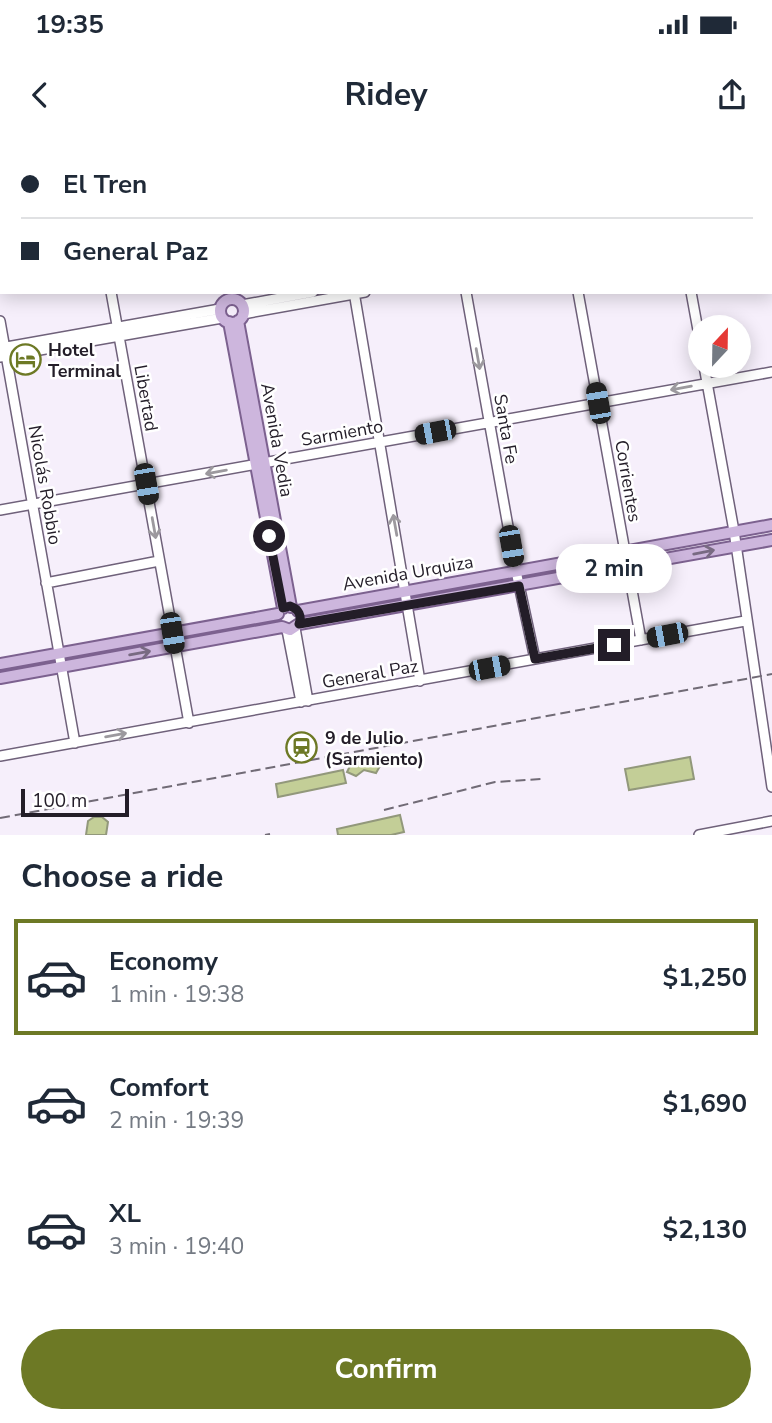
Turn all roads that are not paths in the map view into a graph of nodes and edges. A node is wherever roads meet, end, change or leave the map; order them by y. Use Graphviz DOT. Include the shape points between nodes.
graph roads {
  1 [pos="111,294"];
  2 [pos="302,294"];
  3 [pos="345,294"];
  4 [pos="354,294"];
  5 [pos="466,294"];
  6 [pos="578,294"];
  7 [pos="691,294"];
  8 [pos="231,307"];
  9 [pos="695,315"];
  10 [pos="0,321"];
  11 [pos="118,331"];
  12 [pos="3,352"];
  13 [pos="772,372"];
  14 [pos="707,378"];
  15 [pos="708,383"];
  16 [pos="598,403"];
  17 [pos="489,422"];
  18 [pos="381,442"];
  19 [pos="259,464"];
  20 [pos="146,484"];
  21 [pos="32,505"];
  22 [pos="0,510"];
  23 [pos="772,525"];
  24 [pos="734,531"];
  25 [pos="772,540"];
  26 [pos="734,547"];
  27 [pos="625,551"];
  28 [pos="159,561"];
  29 [pos="628,567"];
  30 [pos="516,571"];
  31 [pos="46,583"];
  32 [pos="519,586"];
  33 [pos="406,592"];
  34 [pos="408,605"];
  35 [pos="287,610"];
  36 [pos="746,621"];
  37 [pos="291,627"];
  38 [pos="172,633"];
  39 [pos="641,640"];
  40 [pos="175,647"];
  41 [pos="59,654"];
  42 [pos="535,659"];
  43 [pos="0,664"];
  44 [pos="62,667"];
  45 [pos="0,678"];
  46 [pos="420,681"];
  47 [pos="305,701"];
  48 [pos="189,723"];
  49 [pos="75,743"];
  50 [pos="0,755"];
  51 [pos="772,787"];
  52 [pos="772,821"];
  53 [pos="699,835"];
  1 -- 11 [label="street, Libertad"];
  2 -- 8 [label="street"];
  3 -- 8 [label="street"];
  4 -- 18 [label="street"];
  5 -- 17 [label="street, Santa Fe, one-way"];
  6 -- 16 [label="street, Corrientes"];
  7 -- 9 [label="street"];
  8 -- 11 [label="street"];
  8 -- 19 [label="main road, Avenida Vedia"];
  10 -- 12 [label="street, Nicolás Robbio"];
  11 -- 12 [label="street"];
  11 -- 20 [label="street, Libertad"];
  12 -- 21 [label="street, Nicolás Robbio"];
  13 -- 15 [label="street, Sarmiento"];
  14 -- 15 [label="street"];
  15 -- 16 [label="street, Sarmiento, one-way"];
  15 -- 24 [label="street"];
  16 -- 17 [label="street, Sarmiento"];
  16 -- 27 [label="street, Corrientes"];
  17 -- 18 [label="street, Sarmiento"];
  17 -- 30 [label="street, Santa Fe"];
  18 -- 19 [label="street, Sarmiento"];
  33 -- 18 [label="street, one-way"];
  19 -- 20 [label="street, Sarmiento, one-way"];
  19 -- 35 [label="main road, Avenida Vedia"];
  20 -- 21 [label="street, Sarmiento"];
  20 -- 28 [label="street, Libertad, one-way"];
  21 -- 22 [label="street, Sarmiento"];
  21 -- 31 [label="street, Nicolás Robbio"];
  23 -- 24 [label="main road, Avenida Urquiza"];
  24 -- 26 [label="street"];
  24 -- 27 [label="main road, Avenida Urquiza"];
  25 -- 26 [label="main road, Avenida Urquiza"];
  29 -- 26 [label="main road, Avenida Urquiza, one-way"];
  26 -- 36 [label="street"];
  27 -- 29 [label="street, Corrientes"];
  27 -- 30 [label="main road, Avenida Urquiza"];
  28 -- 31 [label="street"];
  28 -- 38 [label="street, Libertad"];
  29 -- 32 [label="main road, Avenida Urquiza"];
  29 -- 39 [label="street, Corrientes"];
  30 -- 32 [label="street, Santa Fe"];
  30 -- 33 [label="main road, Avenida Urquiza"];
  31 -- 41 [label="street, Nicolás Robbio"];
  32 -- 34 [label="main road, Avenida Urquiza"];
  32 -- 42 [label="street, Santa Fe"];
  33 -- 34 [label="street"];
  33 -- 35 [label="main road, Avenida Urquiza"];
  34 -- 37 [label="main road, Avenida Urquiza"];
  34 -- 46 [label="street"];
  35 -- 37 [label="main road" via="278,623"];
  35 -- 37 [label="main road" via="301,617"];
  35 -- 38 [label="main road, Avenida Urquiza"];
  36 -- 39 [label="street, General Paz"];
  36 -- 51 [label="street"];
  37 -- 40 [label="main road, Avenida Urquiza"];
  37 -- 47 [label="street"];
  38 -- 40 [label="street, Libertad"];
  38 -- 41 [label="main road, Avenida Urquiza"];
  39 -- 42 [label="street, General Paz"];
  44 -- 40 [label="main road, Avenida Urquiza, one-way"];
  40 -- 48 [label="street, Libertad"];
  41 -- 43 [label="main road, Avenida Urquiza"];
  41 -- 44 [label="street, Nicolás Robbio"];
  42 -- 46 [label="street, General Paz"];
  44 -- 45 [label="main road, Avenida Urquiza"];
  44 -- 49 [label="street, Nicolás Robbio"];
  46 -- 47 [label="street, General Paz"];
  47 -- 48 [label="street, General Paz"];
  49 -- 48 [label="street, General Paz, one-way"];
  49 -- 50 [label="street, General Paz"];
  52 -- 53 [label="street"];
}
